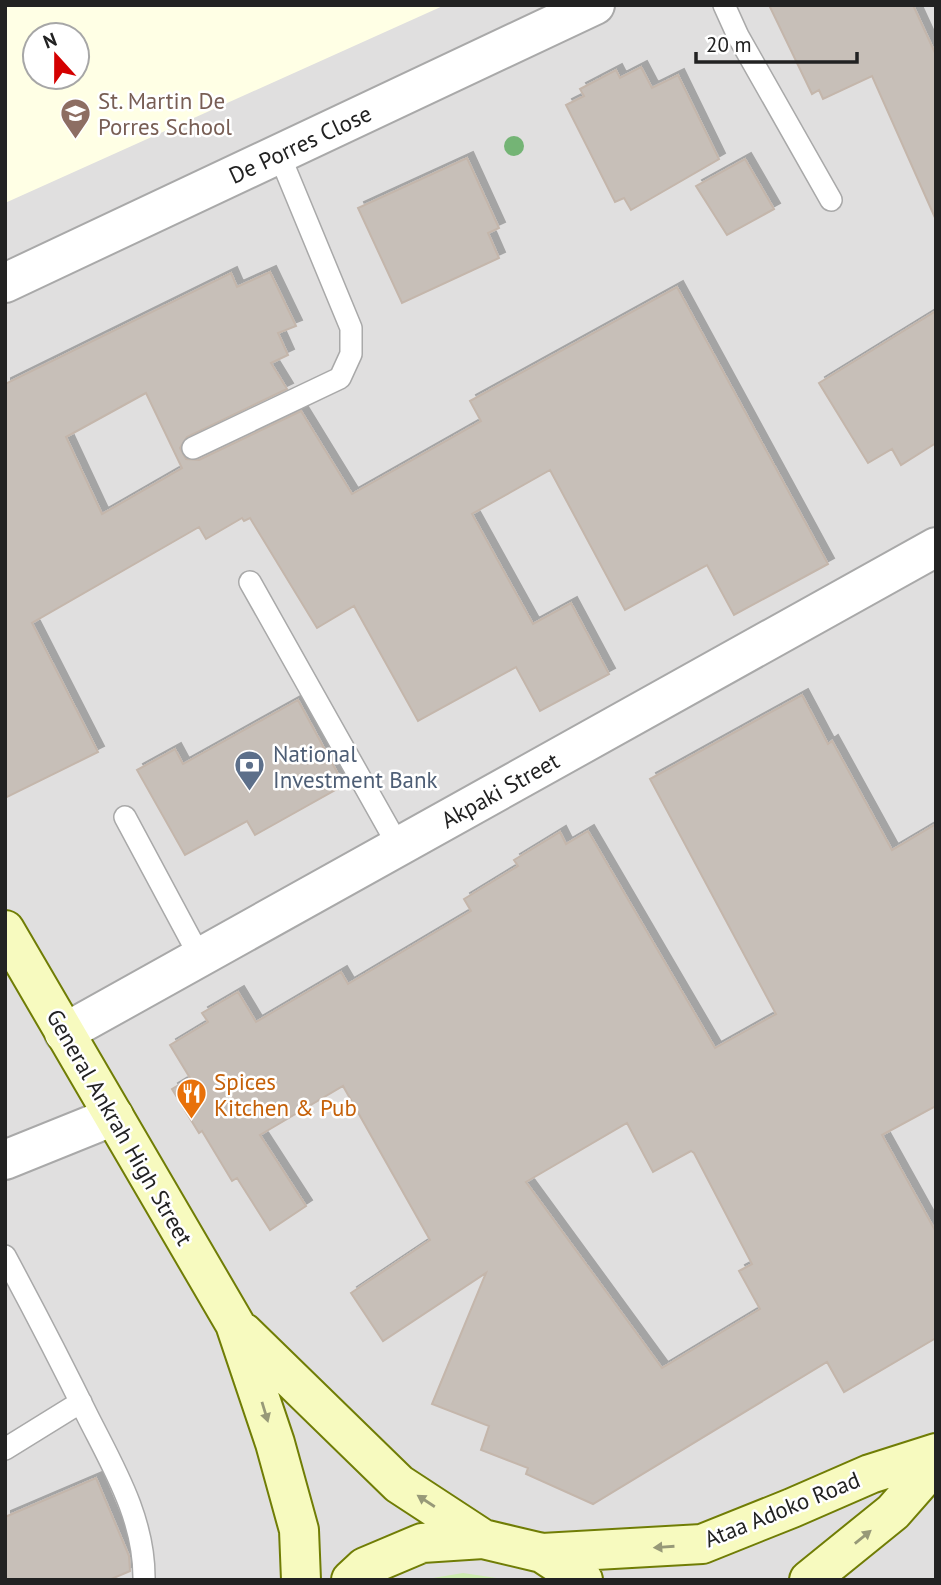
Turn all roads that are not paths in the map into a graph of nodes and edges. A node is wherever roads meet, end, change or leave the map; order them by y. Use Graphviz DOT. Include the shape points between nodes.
graph roads {
  1 [pos="595,5"];
  2 [pos="724,5"];
  3 [pos="279,154"];
  4 [pos="831,200"];
  5 [pos="5,283"];
  6 [pos="193,448"];
  7 [pos="936,547"];
  8 [pos="250,582"];
  9 [pos="125,817"];
  10 [pos="399,847"];
  11 [pos="5,930"];
  12 [pos="200,957"];
  13 [pos="64,1033"];
  14 [pos="114,1116"];
  15 [pos="5,1160"];
  16 [pos="5,1256"];
  17 [pos="235,1324"];
  18 [pos="81,1402"];
  19 [pos="5,1449"];
  20 [pos="936,1453"];
  21 [pos="936,1463"];
  22 [pos="483,1539"];
  23 [pos="542,1553"];
  24 [pos="144,1580"];
  25 [pos="301,1580"];
  26 [pos="351,1580"];
  27 [pos="583,1580"];
  28 [pos="809,1580"];
  1 -- 3 [label="street, De Porres Close"];
  2 -- 4 [label="lane"];
  3 -- 5 [label="street, De Porres Close"];
  3 -- 6 [label="lane" via="351,328 351,354 340,378"];
  7 -- 10 [label="street, Akpaki Street"];
  8 -- 10 [label="lane"];
  9 -- 12 [label="lane"];
  10 -- 12 [label="street, Akpaki Street"];
  11 -- 13 [label="main road, General Ankrah High Street"];
  12 -- 13 [label="street, Akpaki Street"];
  13 -- 14 [label="main road, General Ankrah High Street"];
  14 -- 15 [label="street"];
  14 -- 17 [label="main road, General Ankrah High Street"];
  16 -- 18 [label="lane"];
  22 -- 17 [label="main road, General Ankrah High Street, one-way" via="400,1484"];
  17 -- 25 [label="main road, General Ankrah High Street, one-way" via="299,1530"];
  18 -- 19 [label="lane"];
  18 -- 24 [label="lane" via="137,1521"];
  20 -- 23 [label="main road, Ataa Adoko Road, one-way" via="870,1474 702,1544"];
  28 -- 21 [label="main road, one-way" via="893,1512"];
  22 -- 23 [label="main road"];
  22 -- 26 [label="main road" via="422,1543 365,1567"];
  23 -- 27 [label="main road"];
}
